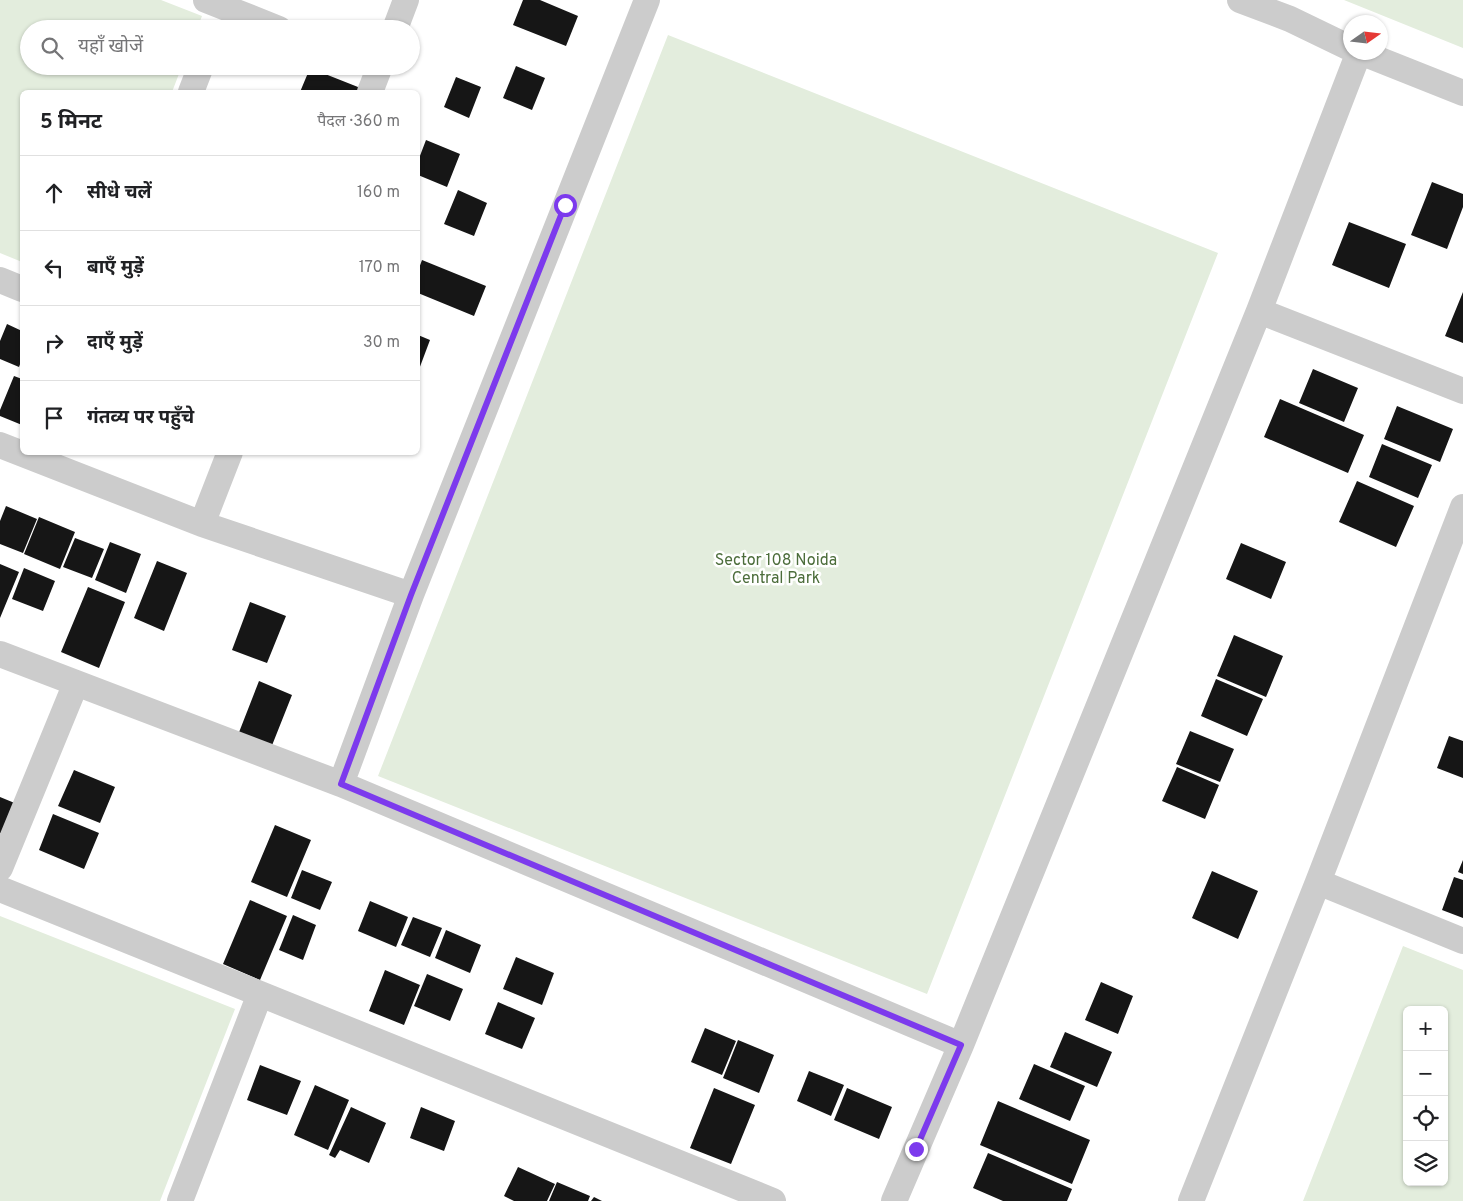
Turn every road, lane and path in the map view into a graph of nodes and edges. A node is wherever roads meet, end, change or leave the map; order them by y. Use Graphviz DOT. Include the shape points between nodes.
graph roads {
  1 [pos="406,0"];
  2 [pos="646,0"];
  3 [pos="1240,0"];
  4 [pos="1293,9"];
  5 [pos="215,12"];
  6 [pos="245,20"];
  7 [pos="398,20"];
  8 [pos="1343,43"];
  9 [pos="1357,60"];
  10 [pos="1380,60"];
  11 [pos="198,75"];
  12 [pos="375,75"];
  13 [pos="192,90"];
  14 [pos="371,90"];
  15 [pos="1463,93"];
  16 [pos="0,280"];
  17 [pos="20,288"];
  18 [pos="1259,310"];
  19 [pos="1463,391"];
  20 [pos="0,445"];
  21 [pos="20,453"];
  22 [pos="26,455"];
  23 [pos="229,455"];
  24 [pos="1463,507"];
  25 [pos="202,524"];
  26 [pos="411,595"];
  27 [pos="0,654"];
  28 [pos="76,683"];
  29 [pos="341,784"];
  30 [pos="0,868"];
  31 [pos="1318,882"];
  32 [pos="0,889"];
  33 [pos="1463,941"];
  34 [pos="260,994"];
  35 [pos="961,1045"];
  36 [pos="186,1199"];
  37 [pos="773,1201"];
  38 [pos="894,1201"];
  39 [pos="1191,1201"];
  1 -- 7 [label="street"];
  2 -- 26 [label="street"];
  3 -- 4 [label="street"];
  4 -- 8 [label="street"];
  5 -- 6 [label="street"];
  9 -- 18 [label="street"];
  10 -- 15 [label="street"];
  11 -- 13 [label="street"];
  12 -- 14 [label="street"];
  16 -- 17 [label="street"];
  18 -- 19 [label="street"];
  18 -- 35 [label="street"];
  20 -- 21 [label="street"];
  22 -- 25 [label="street"];
  23 -- 25 [label="street"];
  24 -- 31 [label="street"];
  25 -- 26 [label="street"];
  26 -- 29 [label="street"];
  27 -- 28 [label="street"];
  28 -- 29 [label="street"];
  28 -- 30 [label="street"];
  29 -- 35 [label="street"];
  31 -- 33 [label="street"];
  31 -- 39 [label="street"];
  32 -- 34 [label="street"];
  34 -- 36 [label="street"];
  34 -- 37 [label="street"];
  35 -- 38 [label="street"];
}
